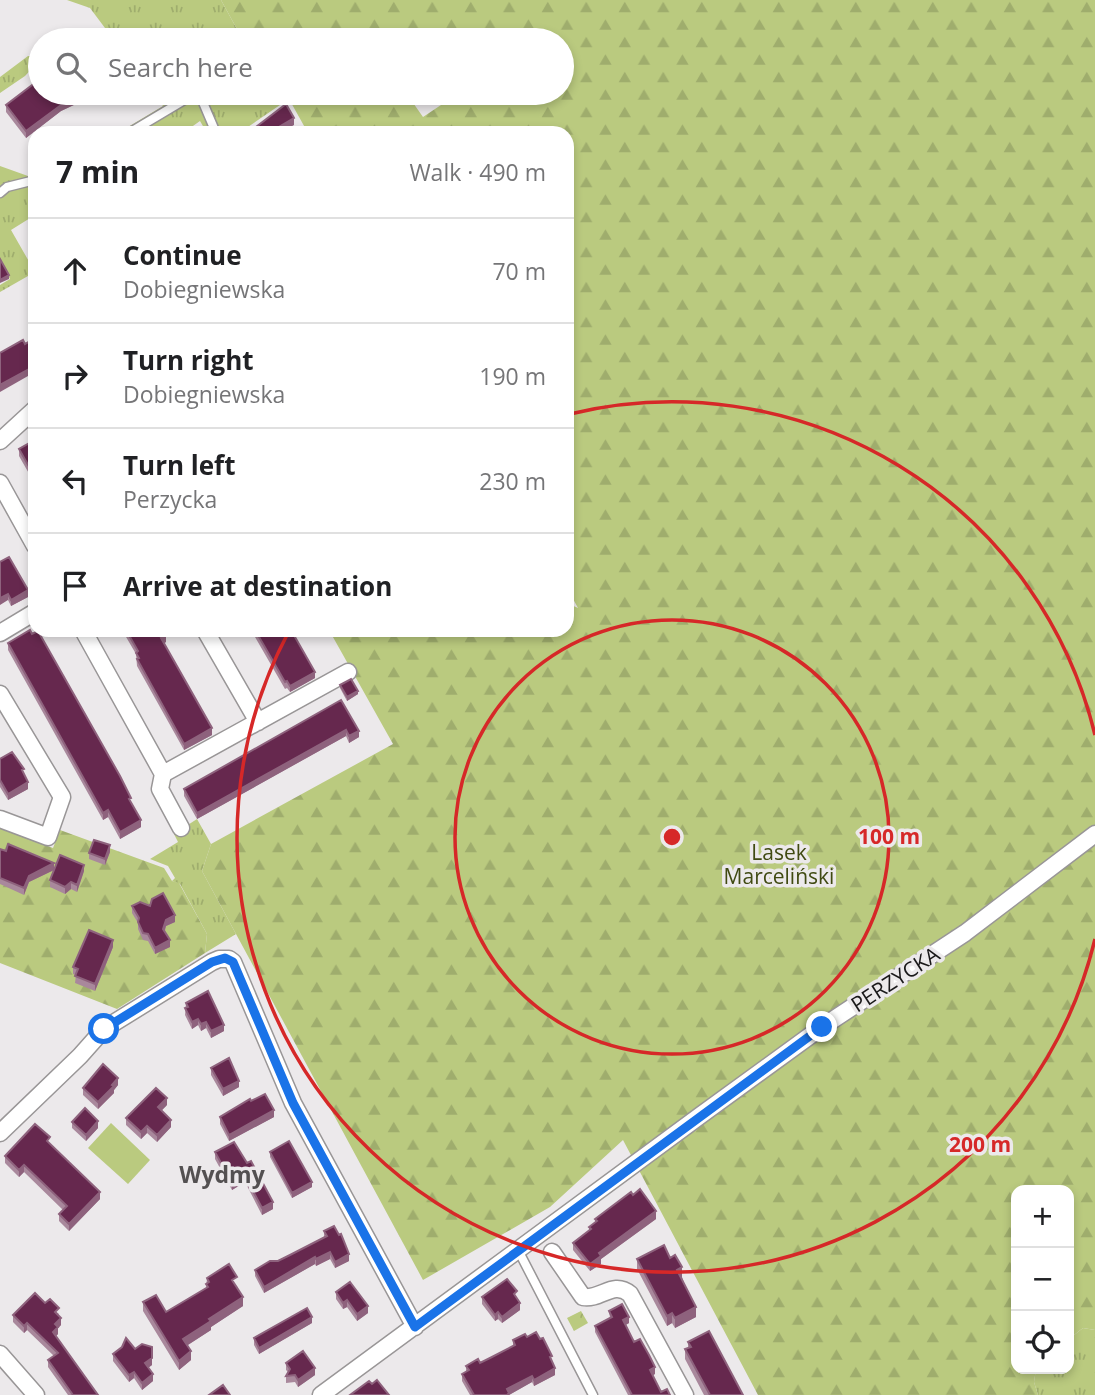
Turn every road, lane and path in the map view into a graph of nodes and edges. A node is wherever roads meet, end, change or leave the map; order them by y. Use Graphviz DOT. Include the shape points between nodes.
graph roads {
  1 [pos="177,105"];
  2 [pos="203,105"];
  3 [pos="141,126"];
  4 [pos="213,126"];
  5 [pos="28,182"];
  6 [pos="0,193"];
  7 [pos="28,415"];
  8 [pos="0,441"];
  9 [pos="0,483"];
  10 [pos="28,533"];
  11 [pos="28,616"];
  12 [pos="0,633"];
  13 [pos="87,637"];
  14 [pos="209,637"];
  15 [pos="348,672"];
  16 [pos="0,694"];
  17 [pos="258,722"];
  18 [pos="163,774"];
  19 [pos="0,819"];
  20 [pos="181,828"];
  21 [pos="1095,834"];
  22 [pos="0,1133"];
  23 [pos="541,1234"];
  24 [pos="519,1250"];
  25 [pos="552,1252"];
  26 [pos="415,1327"];
  27 [pos="0,1354"];
  28 [pos="36,1395"];
  29 [pos="321,1395"];
  30 [pos="593,1395"];
  31 [pos="685,1395"];
  1 -- 3 [label="lane"];
  2 -- 4 [label="lane"];
  5 -- 6 [label="lane"];
  7 -- 8 [label="street"];
  9 -- 10 [label="street"];
  11 -- 12 [label="street"];
  13 -- 18 [label="street"];
  14 -- 17 [label="street"];
  15 -- 17 [label="street"];
  16 -- 19 [label="street" via="62,797 48,837"];
  17 -- 18 [label="street"];
  18 -- 20 [label="street" via="160,789"];
  21 -- 23 [label="street, PERZYCKA" via="965,933 822,1027"];
  22 -- 26 [label="street" via="104,1029 212,962 229,959 293,1103"];
  23 -- 24 [label="street, PERZYCKA"];
  23 -- 25 [label="lane"];
  24 -- 26 [label="street, PERZYCKA"];
  24 -- 30 [label="lane"];
  25 -- 31 [label="street" via="583,1297 594,1298 612,1289 630,1294"];
  26 -- 29 [label="street, PERZYCKA"];
  27 -- 28 [label="street"];
}
